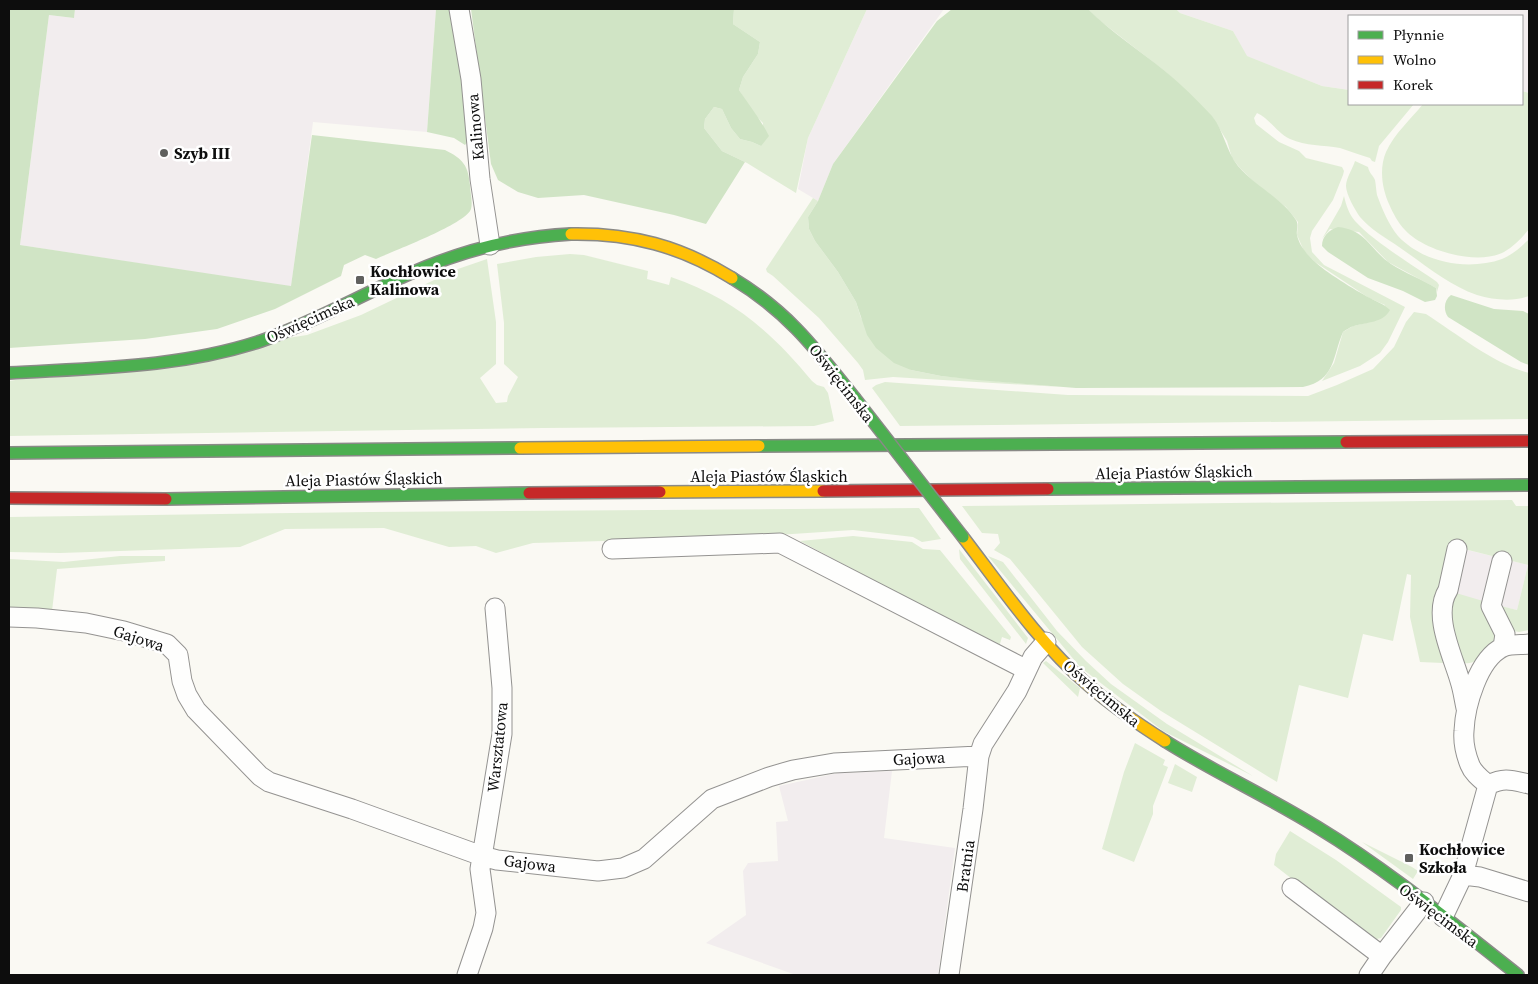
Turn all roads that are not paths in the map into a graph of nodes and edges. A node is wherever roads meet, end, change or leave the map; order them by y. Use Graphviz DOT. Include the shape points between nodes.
graph roads {
  1 [pos="459,9"];
  2 [pos="490,245"];
  3 [pos="9,373"];
  4 [pos="1529,441"];
  5 [pos="9,453"];
  6 [pos="1529,485"];
  7 [pos="9,498"];
  8 [pos="612,549"];
  9 [pos="1457,549"];
  10 [pos="1502,561"];
  11 [pos="495,608"];
  12 [pos="9,617"];
  13 [pos="1046,642"];
  14 [pos="1529,644"];
  15 [pos="1503,647"];
  16 [pos="1027,670"];
  17 [pos="1467,712"];
  18 [pos="979,756"];
  19 [pos="1529,784"];
  20 [pos="1488,785"];
  21 [pos="482,856"];
  22 [pos="1463,874"];
  23 [pos="1292,888"];
  24 [pos="1529,892"];
  25 [pos="1424,902"];
  26 [pos="1443,917"];
  27 [pos="1382,956"];
  28 [pos="467,975"];
  29 [pos="949,975"];
  30 [pos="1369,975"];
  31 [pos="1518,975"];
  1 -- 2 [label="street, Kalinowa" via="471,79 480,180"];
  2 -- 3 [label="main road, Oświęcimska" via="433,264 294,329 232,350 151,364"];
  2 -- 13 [label="main road, Oświęcimska, bridge" via="546,236 617,235 651,241 698,258 741,283 789,319 814,345"];
  4 -- 5 [label="main road, Aleja Piastów Śląskich"];
  6 -- 7 [label="main road, Aleja Piastów Śląskich" via="201,499"];
  8 -- 16 [label="street" via="780,543"];
  9 -- 17 [label="street" via="1444,596 1444,625"];
  10 -- 15 [label="street" via="1491,606 1505,634"];
  11 -- 21 [label="street, Warsztatowa" via="502,688 502,734"];
  12 -- 21 [label="street, Gajowa" via="86,623 167,644 178,655 182,681 196,710 260,776 269,782"];
  13 -- 16 [label="street" via="1036,652"];
  13 -- 25 [label="main road, Oświęcimska" via="1088,684 1131,719 1320,829"];
  14 -- 15 [label="street"];
  15 -- 17 [label="street" via="1489,658 1481,670"];
  16 -- 18 [label="street"];
  17 -- 20 [label="street" via="1464,733 1470,766"];
  18 -- 21 [label="street, Gajowa" via="834,763 769,777 712,799 644,859 623,868 598,871"];
  18 -- 29 [label="street, Bratnia"];
  19 -- 20 [label="street" via="1500,780"];
  20 -- 22 [label="street"];
  21 -- 28 [label="street, Warsztatowa" via="480,870 486,913"];
  22 -- 24 [label="street"];
  22 -- 26 [label="street"];
  23 -- 27 [label="street"];
  25 -- 26 [label="main road, Oświęcimska"];
  25 -- 27 [label="street"];
  26 -- 31 [label="main road, Oświęcimska"];
  27 -- 30 [label="street"];
}
